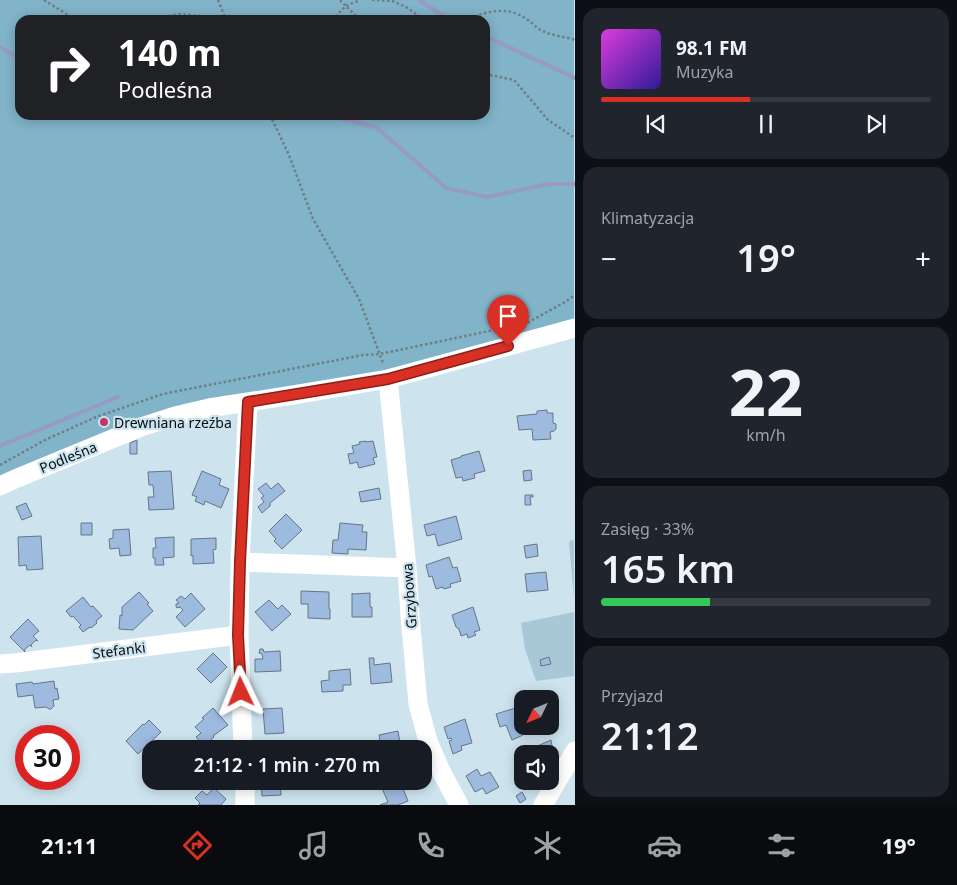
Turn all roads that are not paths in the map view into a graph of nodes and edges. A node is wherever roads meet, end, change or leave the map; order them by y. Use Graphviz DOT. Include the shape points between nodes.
graph roads {
  1 [pos="574,328"];
  2 [pos="388,379"];
  3 [pos="248,402"];
  4 [pos="0,486"];
  5 [pos="240,562"];
  6 [pos="407,568"];
  7 [pos="238,635"];
  8 [pos="0,664"];
  9 [pos="243,740"];
  10 [pos="574,751"];
  11 [pos="245,790"];
  12 [pos="246,805"];
  13 [pos="459,805"];
  14 [pos="543,805"];
  1 -- 2 [label="street, Podleśna"];
  2 -- 3 [label="street, Podleśna"];
  2 -- 6 [label="street, Grzybowa"];
  3 -- 4 [label="street, Podleśna" via="209,408 141,427"];
  3 -- 5 [label="street"];
  5 -- 6 [label="street"];
  5 -- 7 [label="street"];
  6 -- 13 [label="street, Grzybowa" via="422,723 430,748"];
  7 -- 8 [label="street, Stefanki"];
  7 -- 9 [label="street"];
  10 -- 14 [label="street"];
  11 -- 12 [label="street"];
}
